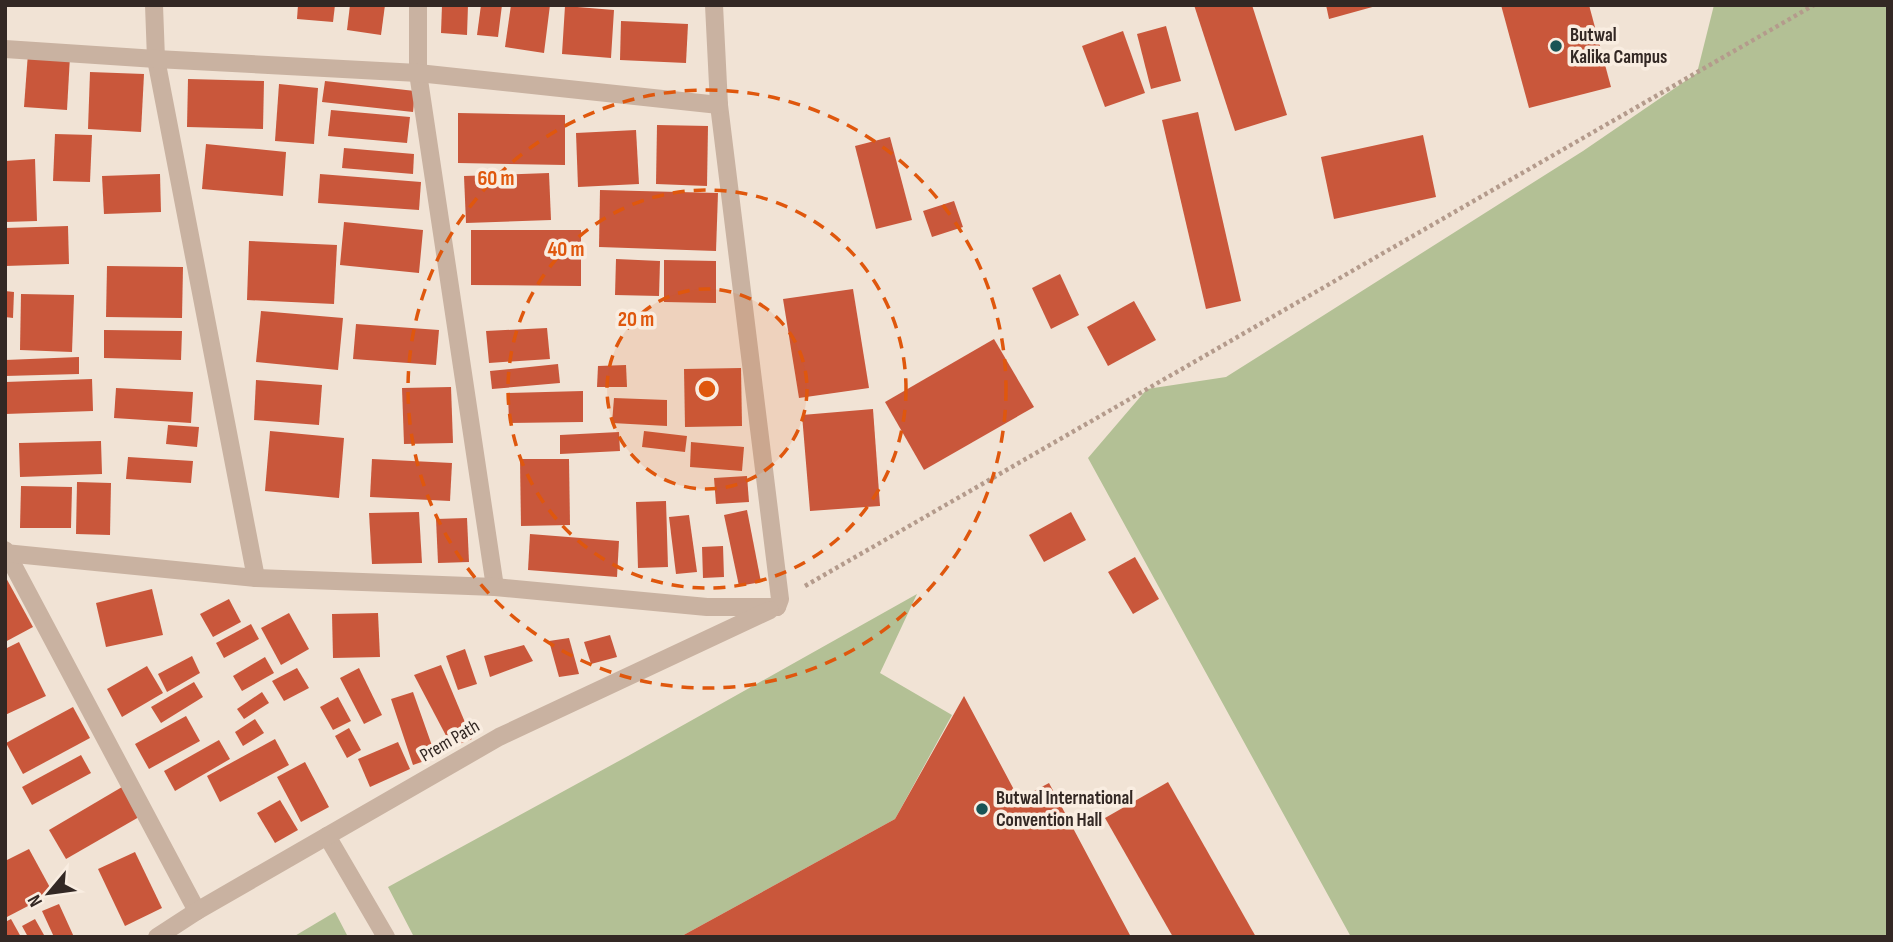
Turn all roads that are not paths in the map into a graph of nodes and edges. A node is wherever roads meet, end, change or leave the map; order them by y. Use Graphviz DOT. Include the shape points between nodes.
graph roads {
  1 [pos="154,5"];
  2 [pos="418,5"];
  3 [pos="714,5"];
  4 [pos="5,49"];
  5 [pos="156,59"];
  6 [pos="418,73"];
  7 [pos="719,105"];
  8 [pos="5,552"];
  9 [pos="256,578"];
  10 [pos="495,587"];
  11 [pos="778,603"];
  12 [pos="327,836"];
  13 [pos="197,911"];
  14 [pos="157,937"];
  15 [pos="386,937"];
  1 -- 5 [label="street"];
  2 -- 6 [label="street"];
  3 -- 7 [label="street"];
  4 -- 5 [label="street"];
  5 -- 6 [label="street"];
  5 -- 9 [label="street"];
  6 -- 7 [label="street"];
  6 -- 10 [label="street"];
  7 -- 11 [label="street"];
  8 -- 9 [label="street"];
  8 -- 13 [label="street"];
  9 -- 10 [label="street"];
  10 -- 11 [label="street" via="706,607"];
  11 -- 12 [label="street, Prem Path" via="499,737"];
  12 -- 13 [label="street, Prem Path"];
  12 -- 15 [label="street"];
  13 -- 14 [label="street, Prem Path"];
}
